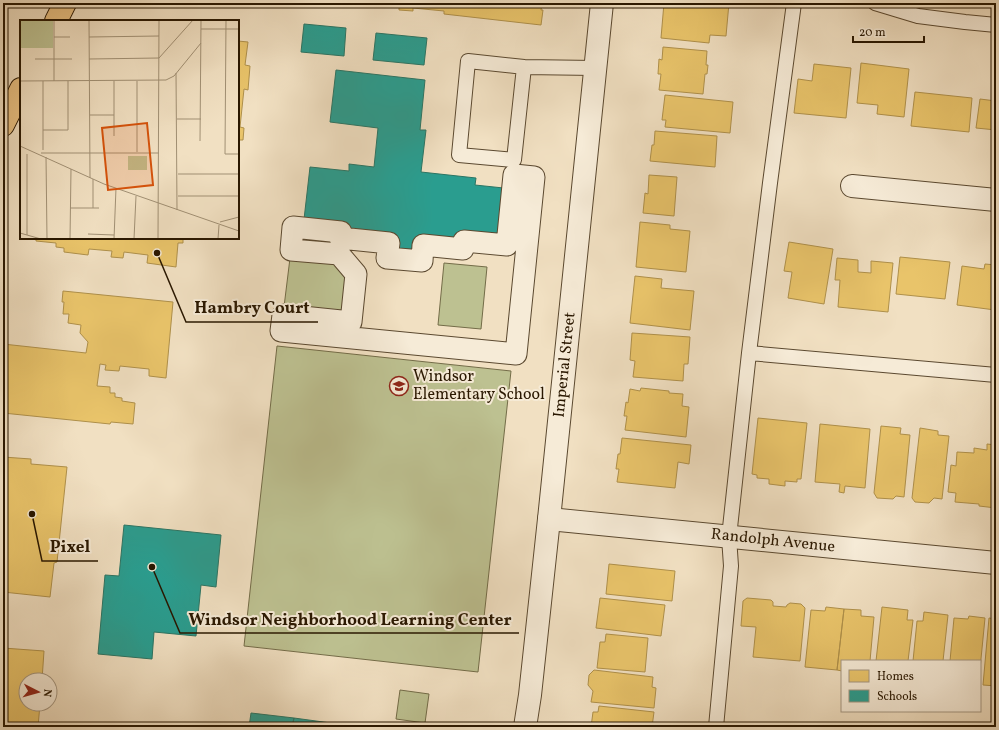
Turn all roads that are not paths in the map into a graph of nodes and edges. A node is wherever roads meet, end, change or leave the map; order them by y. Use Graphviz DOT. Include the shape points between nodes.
graph roads {
  1 [pos="65,3"];
  2 [pos="602,3"];
  3 [pos="794,3"];
  4 [pos="875,3"];
  5 [pos="56,20"];
  6 [pos="996,25"];
  7 [pos="524,67"];
  8 [pos="596,68"];
  9 [pos="20,91"];
  10 [pos="4,118"];
  11 [pos="852,186"];
  12 [pos="996,200"];
  13 [pos="749,353"];
  14 [pos="516,354"];
  15 [pos="996,375"];
  16 [pos="549,519"];
  17 [pos="729,537"];
  18 [pos="996,563"];
  19 [pos="526,727"];
  20 [pos="716,727"];
  1 -- 5 [label="main road"];
  2 -- 8 [label="street, Imperial Street"];
  3 -- 13 [label="lane"];
  4 -- 6 [label="lane" via="918,16"];
  7 -- 7 [label="lane" via="468,61 458,155 514,160"];
  7 -- 8 [label="lane"];
  8 -- 16 [label="street, Imperial Street"];
  9 -- 10 [label="main road"];
  11 -- 12 [label="street"];
  13 -- 15 [label="lane"];
  13 -- 17 [label="lane"];
  14 -- 14 [label="street" via="534,177 514,175 507,245 464,240 463,249 423,245 422,261 388,258 389,243 340,238 341,232 293,227 291,250 339,254 356,274 352,315 351,322 283,315 281,330"];
  16 -- 17 [label="street, Randolph Avenue"];
  16 -- 19 [label="street, Imperial Street"];
  17 -- 18 [label="street, Randolph Avenue"];
  17 -- 20 [label="lane" via="731,566"];
}
